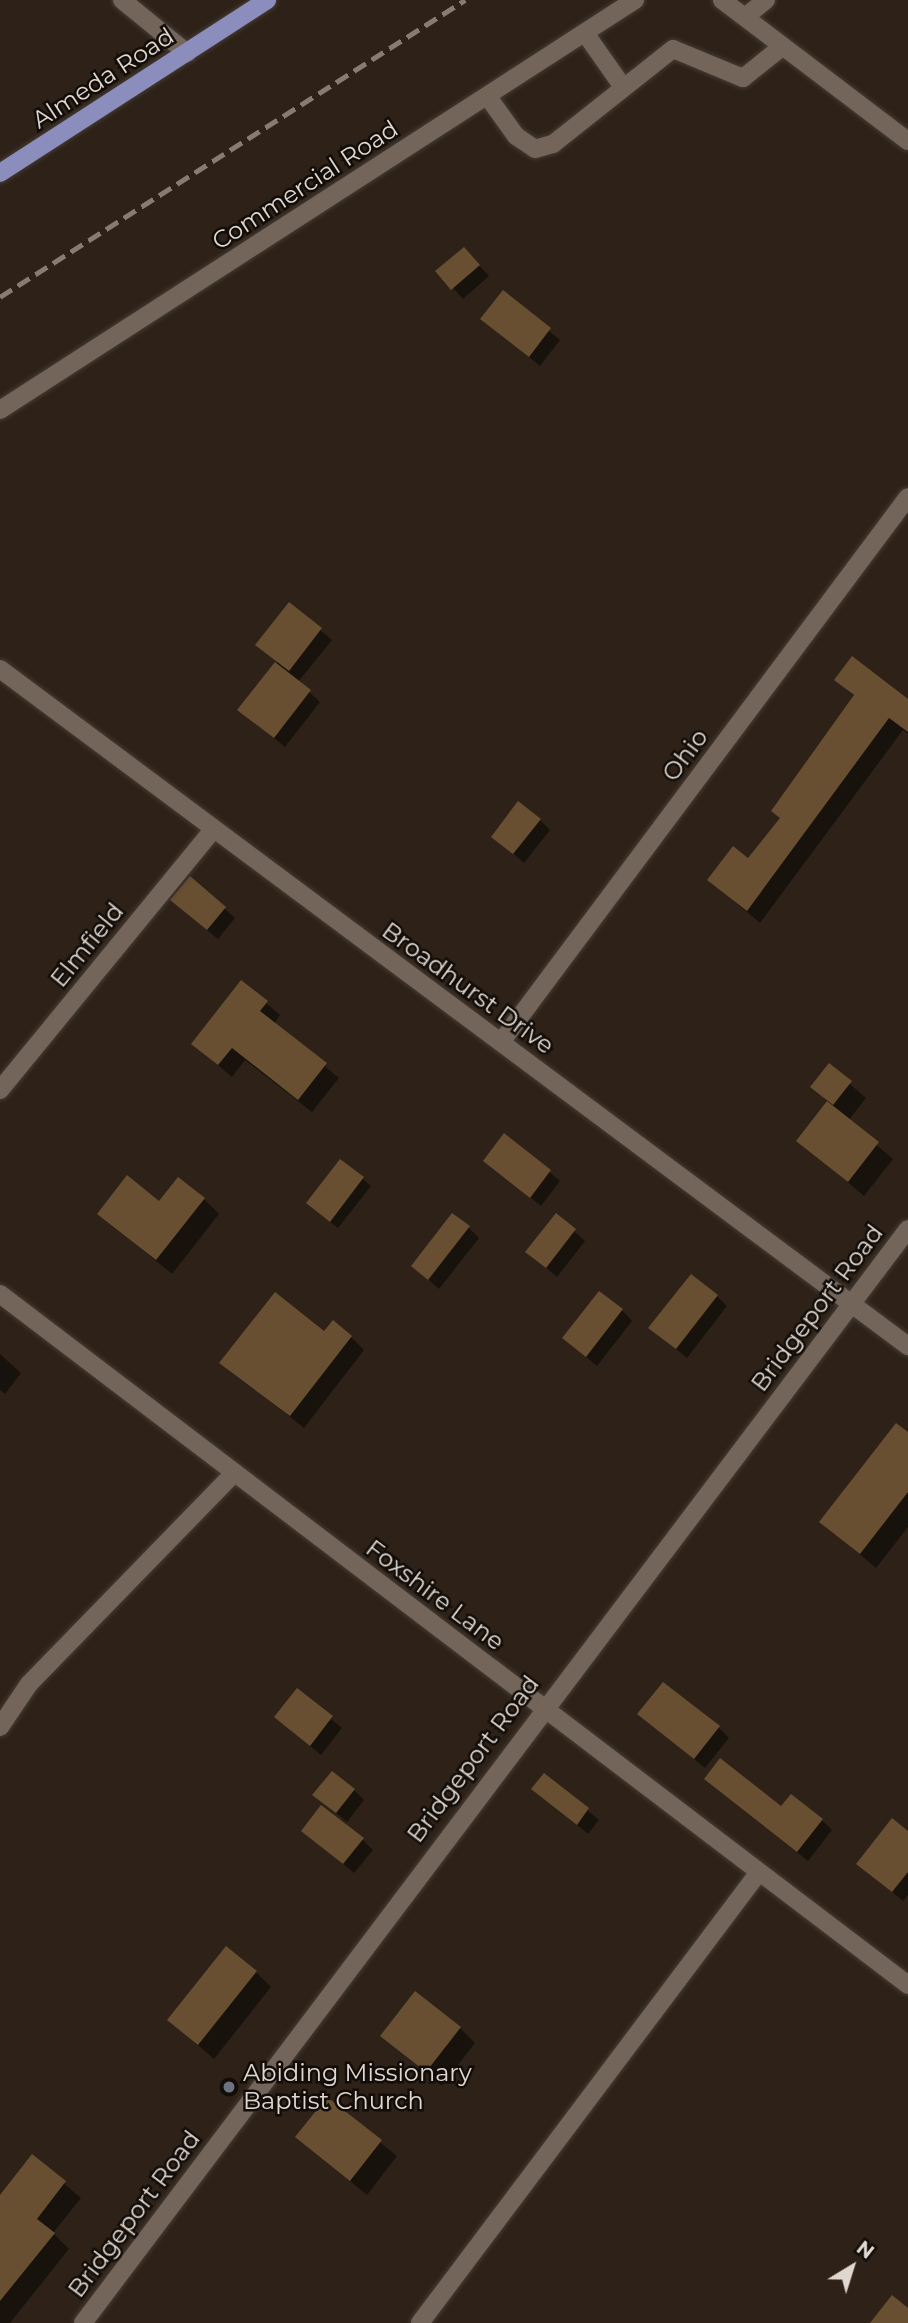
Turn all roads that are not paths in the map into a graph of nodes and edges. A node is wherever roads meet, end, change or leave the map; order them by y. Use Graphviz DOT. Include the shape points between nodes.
graph roads {
  1 [pos="122,0"];
  2 [pos="267,0"];
  3 [pos="635,0"];
  4 [pos="722,0"];
  5 [pos="766,0"];
  6 [pos="745,17"];
  7 [pos="585,33"];
  8 [pos="783,46"];
  9 [pos="187,53"];
  10 [pos="623,87"];
  11 [pos="488,97"];
  12 [pos="908,141"];
  13 [pos="0,173"];
  14 [pos="0,410"];
  15 [pos="908,497"];
  16 [pos="0,669"];
  17 [pos="213,830"];
  18 [pos="501,1042"];
  19 [pos="0,1090"];
  20 [pos="908,1229"];
  21 [pos="0,1294"];
  22 [pos="852,1303"];
  23 [pos="908,1346"];
  24 [pos="234,1473"];
  25 [pos="542,1708"];
  26 [pos="0,1727"];
  27 [pos="759,1872"];
  28 [pos="908,1984"];
  29 [pos="83,2323"];
  30 [pos="420,2323"];
  1 -- 9 [label="street"];
  2 -- 9 [label="main road, Almeda Road"];
  3 -- 7 [label="street, Commercial Road"];
  4 -- 6 [label="street"];
  5 -- 6 [label="street"];
  6 -- 8 [label="street"];
  7 -- 10 [label="street"];
  7 -- 11 [label="street, Commercial Road"];
  8 -- 10 [label="street" via="743,78 673,48"];
  8 -- 12 [label="street"];
  9 -- 13 [label="main road, Almeda Road"];
  10 -- 11 [label="street" via="553,144 535,149 516,136"];
  11 -- 14 [label="street, Commercial Road"];
  15 -- 18 [label="street, Ohio"];
  16 -- 17 [label="street, Broadhurst Drive"];
  17 -- 18 [label="street, Broadhurst Drive"];
  17 -- 19 [label="street, Elmfield"];
  18 -- 22 [label="street, Broadhurst Drive"];
  20 -- 22 [label="street, Bridgeport Road"];
  21 -- 24 [label="street, Foxshire Lane"];
  22 -- 23 [label="street, Broadhurst Drive"];
  22 -- 25 [label="street, Bridgeport Road"];
  24 -- 25 [label="street, Foxshire Lane"];
  24 -- 26 [label="street" via="29,1684"];
  25 -- 27 [label="street, Foxshire Lane"];
  25 -- 29 [label="street, Bridgeport Road"];
  27 -- 28 [label="street, Foxshire Lane"];
  27 -- 30 [label="street"];
}
